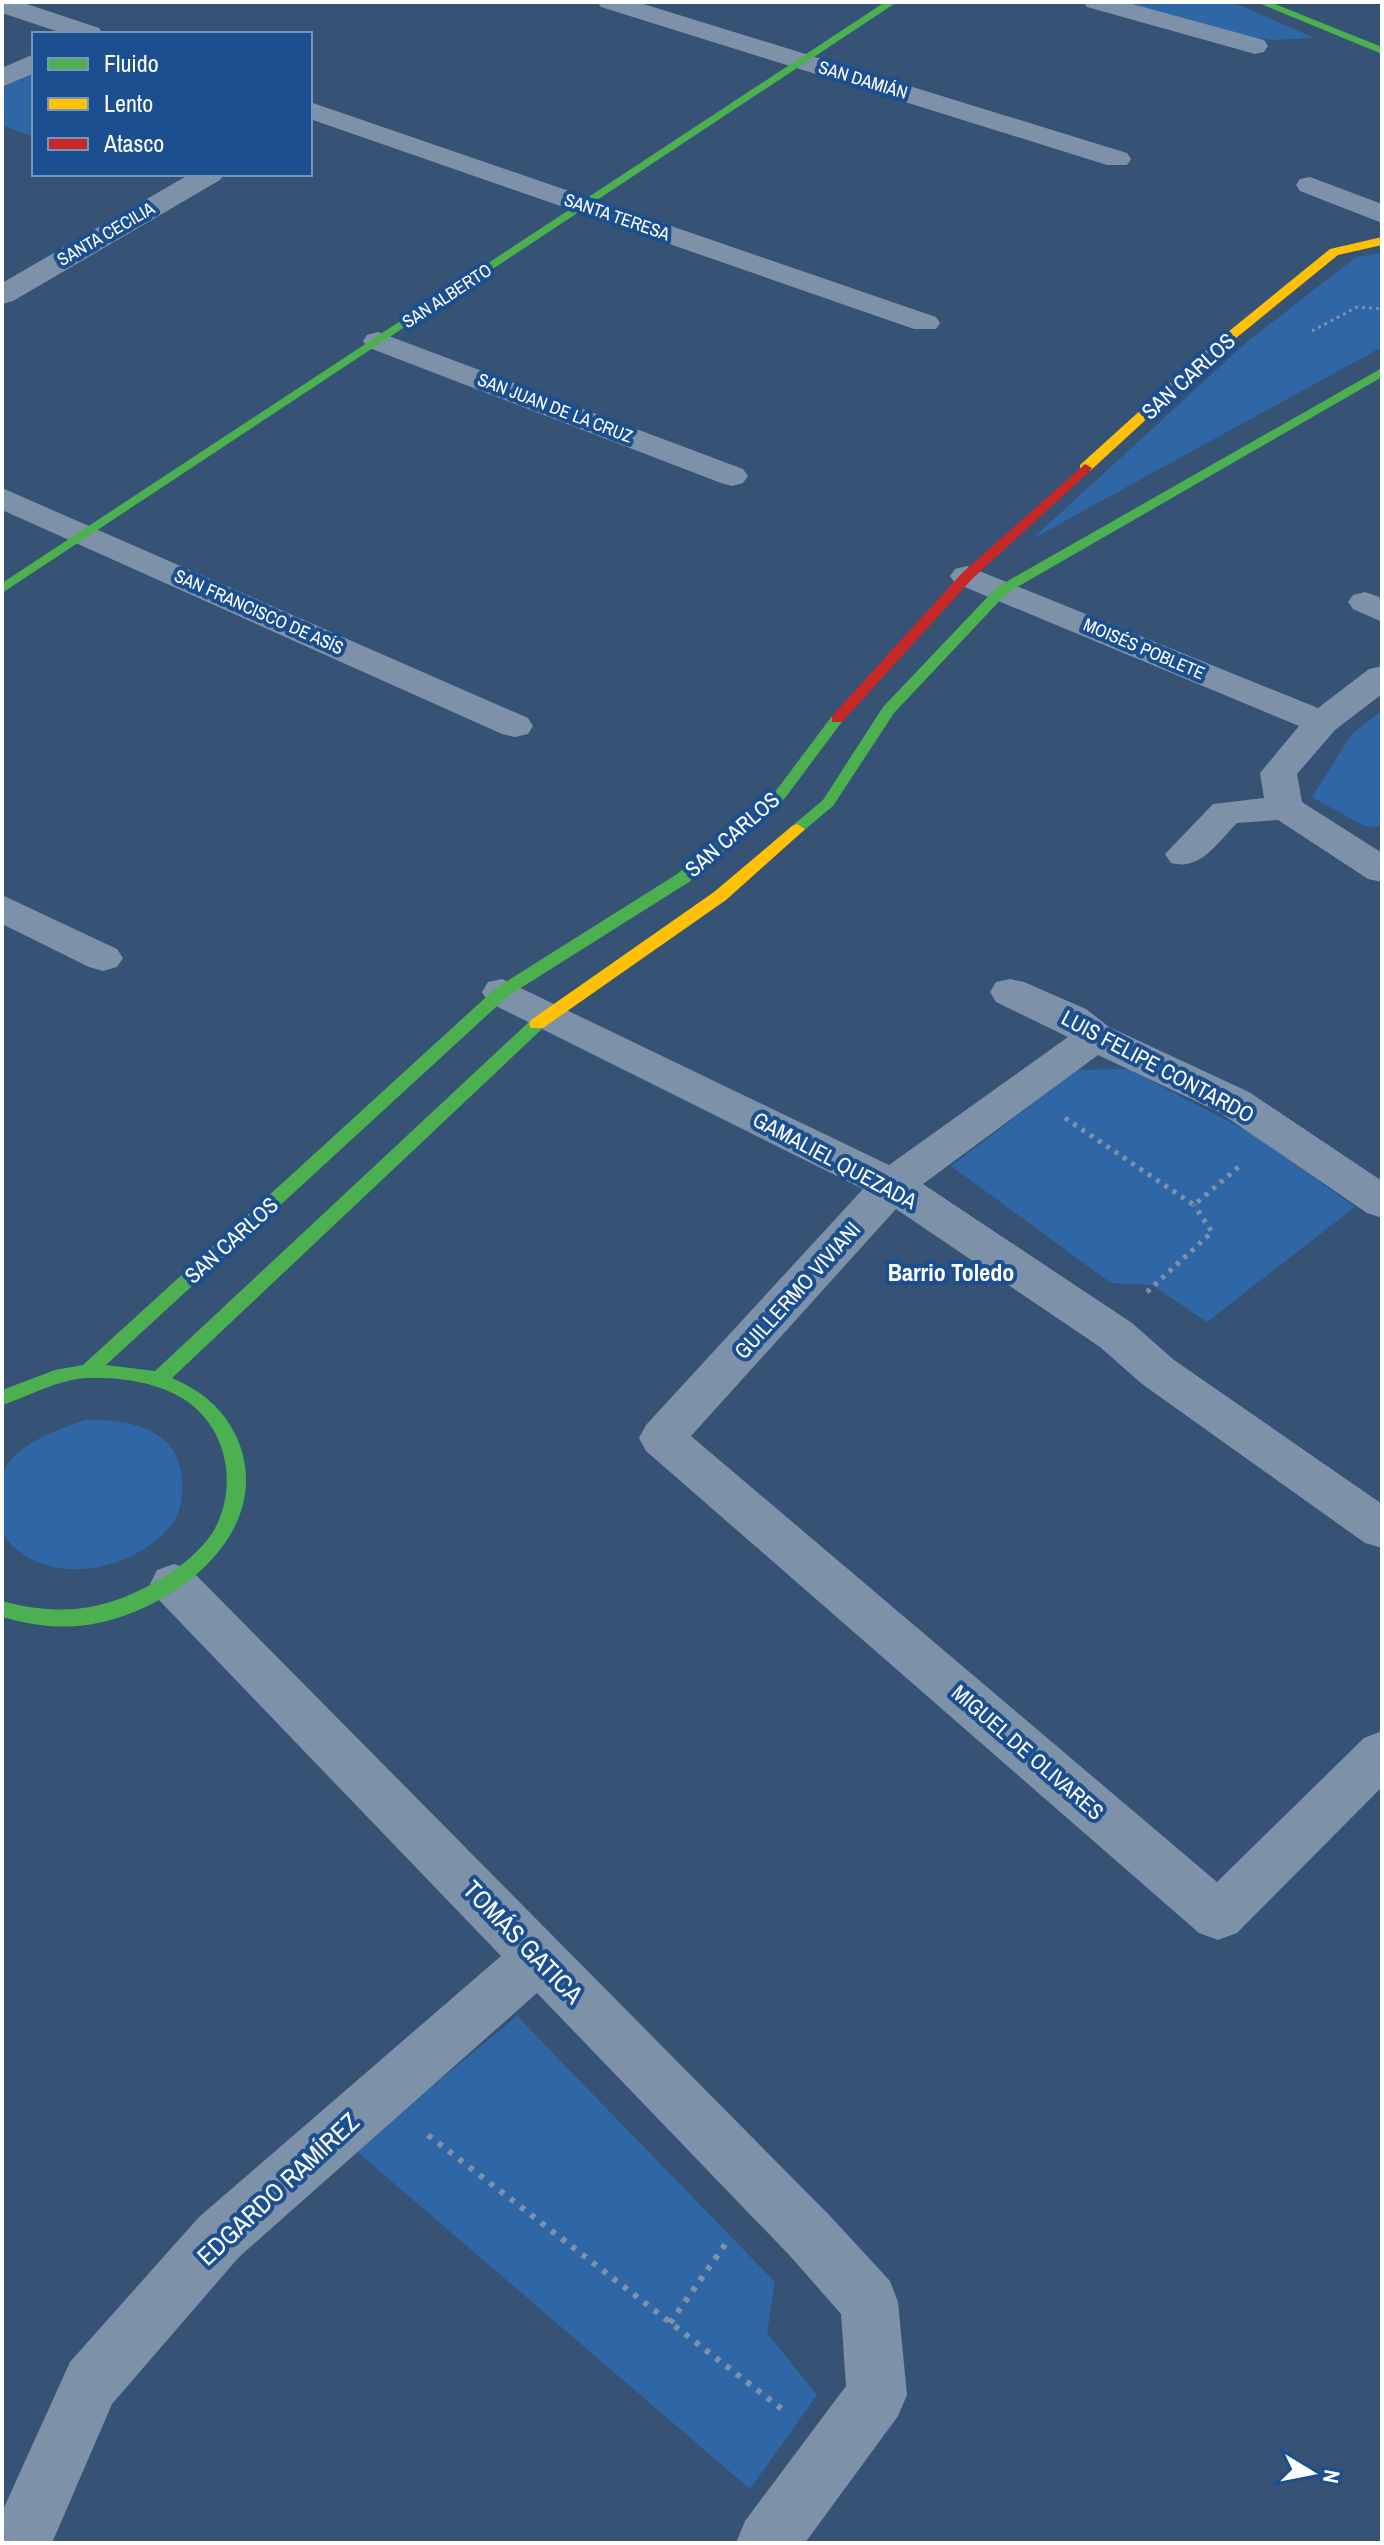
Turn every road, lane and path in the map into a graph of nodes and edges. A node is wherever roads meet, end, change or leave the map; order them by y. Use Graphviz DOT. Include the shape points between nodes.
graph roads {
  1 [pos="610,2"];
  2 [pos="892,2"];
  3 [pos="1096,2"];
  4 [pos="1261,2"];
  5 [pos="2,4"];
  6 [pos="83,32"];
  7 [pos="1255,46"];
  8 [pos="1382,51"];
  9 [pos="802,61"];
  10 [pos="32,63"];
  11 [pos="2,79"];
  12 [pos="312,113"];
  13 [pos="1117,159"];
  14 [pos="207,176"];
  15 [pos="1310,185"];
  16 [pos="584,205"];
  17 [pos="1382,214"];
  18 [pos="1382,241"];
  19 [pos="2,295"];
  20 [pos="925,323"];
  21 [pos="378,341"];
  22 [pos="1382,372"];
  23 [pos="732,476"];
  24 [pos="2,498"];
  25 [pos="84,535"];
  26 [pos="967,576"];
  27 [pos="2,589"];
  28 [pos="1002,590"];
  29 [pos="1382,677"];
  30 [pos="1322,722"];
  31 [pos="515,726"];
  32 [pos="1285,808"];
  33 [pos="1184,854"];
  34 [pos="1373,862"];
  35 [pos="2,908"];
  36 [pos="103,958"];
  37 [pos="502,992"];
  38 [pos="1010,992"];
  39 [pos="547,1015"];
  40 [pos="1095,1037"];
  41 [pos="1023,1090"];
  42 [pos="1279,1133"];
  43 [pos="892,1185"];
  44 [pos="1382,1202"];
  45 [pos="1194,1205"];
  46 [pos="1116,1335"];
  47 [pos="88,1371"];
  48 [pos="160,1378"];
  49 [pos="2,1398"];
  50 [pos="662,1438"];
  51 [pos="1382,1529"];
  52 [pos="174,1584"];
  53 [pos="8,1611"];
  54 [pos="2,1630"];
  55 [pos="1382,1753"];
  56 [pos="538,1958"];
  57 [pos="378,2097"];
  58 [pos="735,2230"];
  59 [pos="670,2323"];
  60 [pos="835,2450"];
  61 [pos="20,2543"];
  62 [pos="767,2543"];
  1 -- 9 [label="street, SAN DAMIÁN"];
  2 -- 9 [label="street, SAN ALBERTO"];
  3 -- 7 [label="street"];
  4 -- 8 [label="street"];
  5 -- 6 [label="street"];
  9 -- 13 [label="street, SAN DAMIÁN"];
  9 -- 16 [label="street, SAN ALBERTO"];
  10 -- 11 [label="street"];
  12 -- 16 [label="street, SANTA TERESA"];
  14 -- 19 [label="street, SANTA CECILIA"];
  15 -- 17 [label="street"];
  16 -- 20 [label="street, SANTA TERESA"];
  16 -- 21 [label="street, SAN ALBERTO"];
  18 -- 26 [label="street, SAN CARLOS" via="1334,252 1221,344"];
  21 -- 23 [label="street, SAN JUAN DE LA CRUZ"];
  21 -- 25 [label="street, SAN ALBERTO"];
  22 -- 28 [label="street, SAN CARLOS"];
  24 -- 25 [label="street, SAN FRANCISCO DE ASÍS"];
  25 -- 27 [label="street, SAN ALBERTO"];
  25 -- 31 [label="street, SAN FRANCISCO DE ASÍS"];
  26 -- 28 [label="street, MOISÉS POBLETE"];
  26 -- 37 [label="street, SAN CARLOS" via="850,701 780,795 683,878"];
  28 -- 30 [label="street, MOISÉS POBLETE"];
  28 -- 39 [label="street, SAN CARLOS" via="888,710 828,803 720,896"];
  29 -- 30 [label="street"];
  30 -- 32 [label="street" via="1278,773"];
  32 -- 33 [label="street" via="1226,812"];
  32 -- 34 [label="street"];
  35 -- 36 [label="street"];
  37 -- 39 [label="street, GAMALIEL QUEZADA"];
  37 -- 47 [label="street, SAN CARLOS"];
  38 -- 40 [label="street, LUIS FELIPE CONTARDO" via="1072,1019"];
  39 -- 43 [label="street, GAMALIEL QUEZADA"];
  39 -- 48 [label="street, SAN CARLOS"];
  40 -- 41 [label="street, GUILLERMO VIVIANI"];
  40 -- 42 [label="street, LUIS FELIPE CONTARDO" via="1234,1102"];
  41 -- 43 [label="street, GUILLERMO VIVIANI"];
  41 -- 45 [label="path"];
  42 -- 44 [label="street, LUIS FELIPE CONTARDO"];
  42 -- 45 [label="path"];
  43 -- 46 [label="street, GAMALIEL QUEZADA"];
  43 -- 50 [label="street, GUILLERMO VIVIANI"];
  45 -- 46 [label="path" via="1212,1232 1143,1296"];
  46 -- 51 [label="street, GAMALIEL QUEZADA" via="1158,1372"];
  47 -- 48 [label="street"];
  47 -- 49 [label="street" via="42,1380"];
  48 -- 52 [label="street" via="200,1398 227,1429 240,1467 236,1509 213,1549"];
  50 -- 55 [label="street, MIGUEL DE OLIVARES" via="1218,1916"];
  52 -- 53 [label="street" via="145,1600 91,1616 46,1619"];
  52 -- 56 [label="street, TOMÁS GATICA"];
  53 -- 54 [label="street"];
  56 -- 57 [label="street, EDGARDO RAMÍREZ"];
  56 -- 60 [label="street, TOMÁS GATICA" via="869,2302 877,2395"];
  57 -- 59 [label="path"];
  57 -- 61 [label="street, EDGARDO RAMÍREZ" via="219,2237 91,2383"];
  58 -- 59 [label="path"];
  59 -- 60 [label="path"];
  60 -- 62 [label="street"];
}
